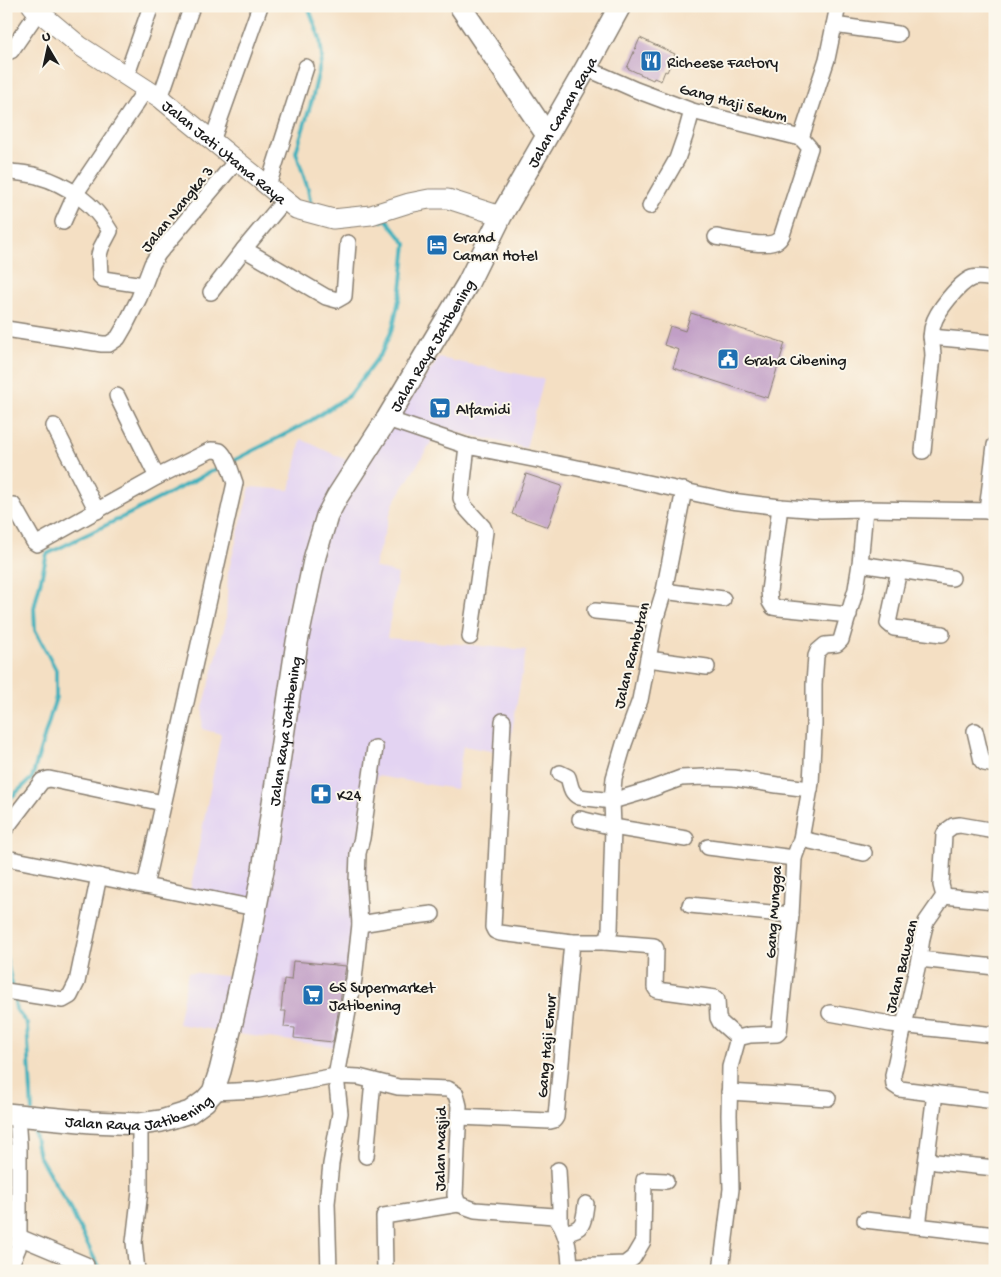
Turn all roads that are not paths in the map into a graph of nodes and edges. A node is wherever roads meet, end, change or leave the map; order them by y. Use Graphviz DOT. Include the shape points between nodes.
graph roads {
  1 [pos="151,6"];
  2 [pos="192,6"];
  3 [pos="260,6"];
  4 [pos="460,6"];
  5 [pos="620,6"];
  6 [pos="838,6"];
  7 [pos="39,9"];
  8 [pos="834,25"];
  9 [pos="898,34"];
  10 [pos="10,50"];
  11 [pos="306,67"];
  12 [pos="586,68"];
  13 [pos="126,77"];
  14 [pos="153,94"];
  15 [pos="692,111"];
  16 [pos="547,135"];
  17 [pos="801,138"];
  18 [pos="212,141"];
  19 [pos="237,160"];
  20 [pos="6,171"];
  21 [pos="268,186"];
  22 [pos="76,193"];
  23 [pos="290,205"];
  24 [pos="650,206"];
  25 [pos="501,216"];
  26 [pos="63,222"];
  27 [pos="716,237"];
  28 [pos="348,243"];
  29 [pos="244,249"];
  30 [pos="995,279"];
  31 [pos="144,285"];
  32 [pos="211,292"];
  33 [pos="6,329"];
  34 [pos="931,337"];
  35 [pos="995,344"];
  36 [pos="117,396"];
  37 [pos="387,419"];
  38 [pos="54,426"];
  39 [pos="995,444"];
  40 [pos="467,446"];
  41 [pos="923,451"];
  42 [pos="157,477"];
  43 [pos="684,490"];
  44 [pos="13,505"];
  45 [pos="780,507"];
  46 [pos="865,509"];
  47 [pos="97,510"];
  48 [pos="991,511"];
  49 [pos="860,564"];
  50 [pos="898,570"];
  51 [pos="952,578"];
  52 [pos="664,591"];
  53 [pos="722,598"];
  54 [pos="595,611"];
  55 [pos="848,615"];
  56 [pos="656,617"];
  57 [pos="942,634"];
  58 [pos="470,637"];
  59 [pos="648,659"];
  60 [pos="707,667"];
  61 [pos="503,721"];
  62 [pos="975,731"];
  63 [pos="375,748"];
  64 [pos="995,765"];
  65 [pos="560,773"];
  66 [pos="810,789"];
  67 [pos="612,801"];
  68 [pos="164,803"];
  69 [pos="580,819"];
  70 [pos="6,828"];
  71 [pos="613,828"];
  72 [pos="995,831"];
  73 [pos="686,839"];
  74 [pos="801,839"];
  75 [pos="708,847"];
  76 [pos="864,853"];
  77 [pos="6,858"];
  78 [pos="794,858"];
  79 [pos="99,876"];
  80 [pos="145,886"];
  81 [pos="944,896"];
  82 [pos="995,901"];
  83 [pos="690,905"];
  84 [pos="256,908"];
  85 [pos="432,914"];
  86 [pos="791,915"];
  87 [pos="360,924"];
  88 [pos="572,942"];
  89 [pos="604,942"];
  90 [pos="919,959"];
  91 [pos="995,967"];
  92 [pos="14,992"];
  93 [pos="830,1013"];
  94 [pos="904,1025"];
  95 [pos="995,1035"];
  96 [pos="738,1038"];
  97 [pos="336,1076"];
  98 [pos="373,1081"];
  99 [pos="213,1092"];
  100 [pos="729,1092"];
  101 [pos="935,1094"];
  102 [pos="828,1098"];
  103 [pos="995,1101"];
  104 [pos="21,1115"];
  105 [pos="459,1117"];
  106 [pos="140,1124"];
  107 [pos="366,1156"];
  108 [pos="927,1160"];
  109 [pos="995,1168"];
  110 [pos="558,1170"];
  111 [pos="12,1177"];
  112 [pos="666,1181"];
  113 [pos="458,1204"];
  114 [pos="586,1204"];
  115 [pos="866,1220"];
  116 [pos="918,1226"];
  117 [pos="562,1227"];
  118 [pos="995,1235"];
  119 [pos="14,1244"];
  120 [pos="86,1265"];
  121 [pos="570,1268"];
  122 [pos="8,1271"];
  123 [pos="136,1271"];
  124 [pos="329,1271"];
  125 [pos="385,1271"];
  126 [pos="721,1271"];
  1 -- 13 [label="street"];
  2 -- 14 [label="street"];
  3 -- 18 [label="street, Jalan Nangka 3"];
  4 -- 16 [label="main road"];
  5 -- 12 [label="main road, Jalan Caman Raya"];
  6 -- 8 [label="street, Gang Haji Sekum"];
  7 -- 10 [label="street"];
  7 -- 13 [label="street, Jalan Jati Utama Raya" via="80,46"];
  8 -- 9 [label="street"];
  8 -- 17 [label="street, Gang Haji Sekum" via="827,59"];
  11 -- 21 [label="street"];
  12 -- 15 [label="street, Gang Haji Sekum"];
  12 -- 16 [label="main road, Jalan Caman Raya"];
  13 -- 14 [label="street, Jalan Jati Utama Raya"];
  14 -- 18 [label="street, Jalan Jati Utama Raya"];
  14 -- 22 [label="street"];
  15 -- 17 [label="street, Gang Haji Sekum"];
  15 -- 24 [label="street" via="677,159"];
  16 -- 25 [label="main road, Jalan Caman Raya"];
  17 -- 27 [label="street" via="810,148 778,241 763,244"];
  18 -- 19 [label="street, Jalan Jati Utama Raya"];
  19 -- 21 [label="street, Jalan Jati Utama Raya"];
  19 -- 31 [label="street, Jalan Nangka 3" via="158,254"];
  20 -- 22 [label="street" via="36,175"];
  21 -- 23 [label="street, Jalan Jati Utama Raya"];
  22 -- 26 [label="street"];
  22 -- 31 [label="street" via="95,209 110,231 99,255 100,276"];
  23 -- 25 [label="street, Jalan Jati Utama Raya" via="333,219 371,215 429,199 448,199"];
  23 -- 29 [label="street"];
  25 -- 37 [label="main road, Jalan Raya Jatibening" via="468,283"];
  28 -- 29 [label="street" via="344,296 337,300 326,297"];
  29 -- 32 [label="street"];
  30 -- 34 [label="street" via="970,279 938,312"];
  31 -- 33 [label="street, Jalan Nangka 3" via="118,338 109,344"];
  34 -- 35 [label="street"];
  34 -- 41 [label="street" via="933,356"];
  36 -- 42 [label="street"];
  37 -- 40 [label="street"];
  37 -- 84 [label="main road, Jalan Raya Jatibening" via="337,496 327,516 315,556 297,642"];
  38 -- 47 [label="street"];
  39 -- 48 [label="street"];
  40 -- 43 [label="street"];
  40 -- 58 [label="street" via="461,498 485,532"];
  42 -- 47 [label="street"];
  42 -- 68 [label="street" via="217,450 222,453 235,483"];
  43 -- 45 [label="street" via="731,501"];
  43 -- 52 [label="street, Jalan Rambutan"];
  44 -- 47 [label="street" via="38,544"];
  45 -- 46 [label="street"];
  45 -- 55 [label="street" via="769,591 773,607"];
  46 -- 48 [label="street"];
  46 -- 49 [label="street, Gang Mungga"];
  49 -- 50 [label="street"];
  49 -- 55 [label="street, Gang Mungga"];
  50 -- 51 [label="street"];
  50 -- 57 [label="street" via="888,623 894,628"];
  52 -- 53 [label="street"];
  52 -- 56 [label="street, Jalan Rambutan"];
  54 -- 56 [label="street"];
  55 -- 66 [label="street, Gang Mungga" via="840,643 825,645 816,656"];
  56 -- 59 [label="street, Jalan Rambutan"];
  59 -- 60 [label="street"];
  59 -- 67 [label="street, Jalan Rambutan" via="640,700 614,778"];
  61 -- 88 [label="street" via="493,928 500,934"];
  62 -- 64 [label="street" via="982,761"];
  63 -- 87 [label="street" via="358,853"];
  65 -- 67 [label="street" via="568,777 571,790 579,797"];
  66 -- 67 [label="street" via="734,778 680,778"];
  66 -- 74 [label="street, Gang Mungga"];
  67 -- 71 [label="street, Jalan Rambutan"];
  68 -- 70 [label="street" via="45,779"];
  68 -- 80 [label="street"];
  69 -- 71 [label="street"];
  71 -- 73 [label="street"];
  71 -- 89 [label="street, Jalan Rambutan" via="610,930"];
  72 -- 81 [label="street" via="960,825 946,831 941,885"];
  74 -- 76 [label="street"];
  74 -- 78 [label="street, Gang Mungga"];
  75 -- 78 [label="street"];
  77 -- 79 [label="street"];
  78 -- 86 [label="street, Gang Mungga"];
  79 -- 80 [label="street"];
  79 -- 92 [label="street" via="78,982 70,996 62,1000"];
  80 -- 84 [label="street"];
  81 -- 82 [label="street"];
  81 -- 90 [label="street, Jalan Bawean" via="926,922"];
  83 -- 86 [label="street"];
  84 -- 99 [label="main road, Jalan Raya Jatibening" via="231,1027"];
  85 -- 87 [label="street"];
  86 -- 96 [label="street, Gang Mungga" via="779,1032"];
  87 -- 97 [label="street"];
  88 -- 89 [label="street"];
  88 -- 105 [label="street, Gang Haji Emur" via="556,1117 550,1121"];
  89 -- 96 [label="street" via="654,946 657,990 715,998 720,1022"];
  90 -- 91 [label="street"];
  90 -- 94 [label="street, Jalan Bawean"];
  93 -- 94 [label="street"];
  94 -- 95 [label="street"];
  94 -- 101 [label="street, Jalan Bawean" via="893,1075 894,1085 900,1089"];
  96 -- 100 [label="street" via="730,1067"];
  97 -- 98 [label="street, Jalan Masjid"];
  97 -- 99 [label="street, Jalan Masjid" via="258,1090"];
  97 -- 124 [label="street" via="340,1113 327,1203"];
  98 -- 105 [label="street, Jalan Masjid" via="398,1087 448,1089 456,1094"];
  98 -- 107 [label="street"];
  99 -- 106 [label="main road, Jalan Raya Jatibening" via="190,1112 161,1122"];
  100 -- 102 [label="street"];
  100 -- 126 [label="street" via="731,1190"];
  101 -- 103 [label="street"];
  101 -- 108 [label="street"];
  104 -- 106 [label="main road, Jalan Raya Jatibening"];
  104 -- 111 [label="street"];
  105 -- 113 [label="street, Jalan Masjid" via="455,1195"];
  106 -- 123 [label="street" via="140,1191 134,1242"];
  108 -- 109 [label="street"];
  108 -- 116 [label="street"];
  110 -- 117 [label="street"];
  111 -- 119 [label="street"];
  112 -- 121 [label="street" via="644,1180 643,1241 633,1258 625,1264"];
  113 -- 117 [label="street, Jalan Masjid" via="475,1210 554,1216"];
  113 -- 125 [label="street" via="384,1216"];
  114 -- 117 [label="street" via="584,1222 578,1228 573,1231"];
  115 -- 116 [label="street"];
  116 -- 118 [label="street"];
  117 -- 121 [label="street"];
  119 -- 120 [label="street"];
  119 -- 122 [label="street"];
}
